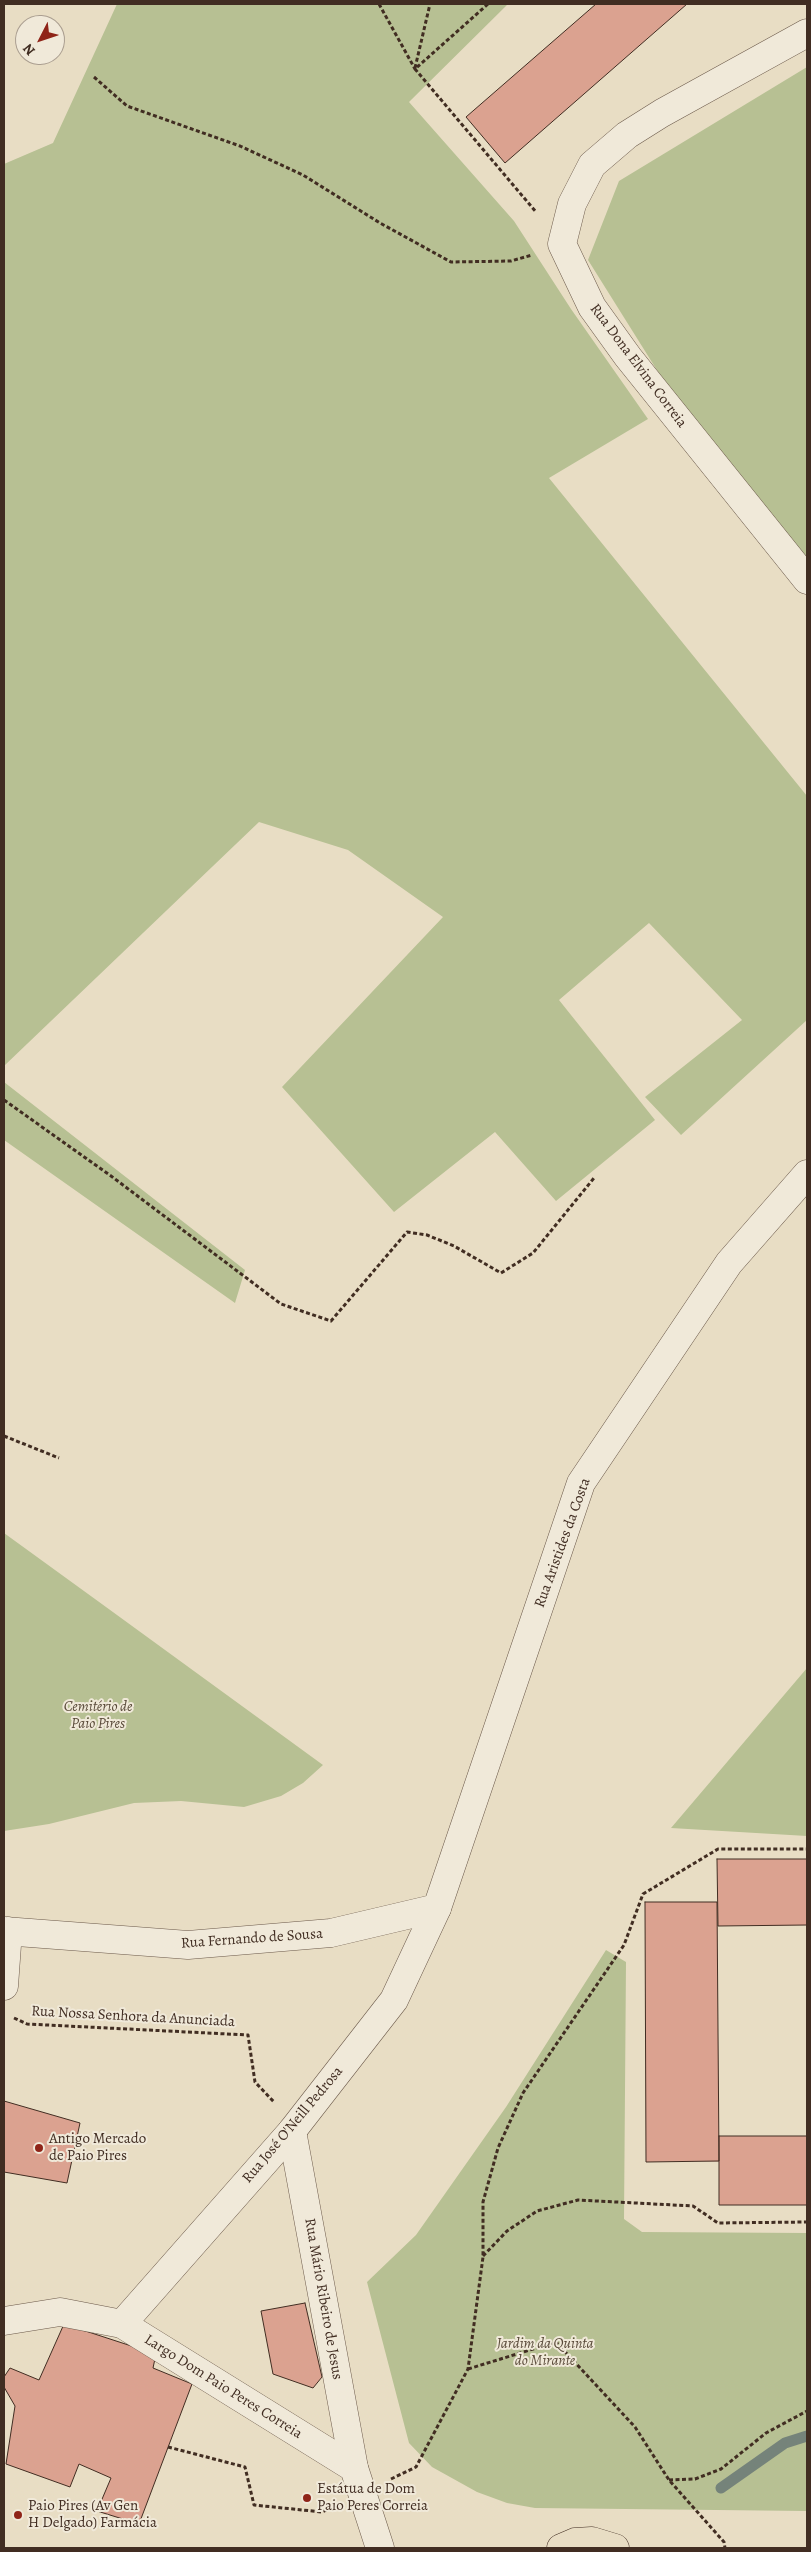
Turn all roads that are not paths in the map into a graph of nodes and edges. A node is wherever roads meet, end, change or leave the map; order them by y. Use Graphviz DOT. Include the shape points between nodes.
graph roads {
  1 [pos="807,33"];
  2 [pos="807,580"];
  3 [pos="807,1174"];
  4 [pos="437,1908"];
  5 [pos="6,1931"];
  6 [pos="4,1986"];
  7 [pos="292,2131"];
  8 [pos="4,2320"];
  9 [pos="122,2324"];
  10 [pos="354,2468"];
  11 [pos="380,2548"];
  12 [pos="561,2548"];
  13 [pos="615,2548"];
  1 -- 2 [label="street, Rua Dona Elvina Correia" via="641,127 592,165 572,204 562,244 592,308"];
  3 -- 4 [label="street, Rua Aristides da Costa" via="729,1262 582,1483"];
  4 -- 5 [label="street, Rua Fernando de Sousa" via="330,1934 188,1945"];
  4 -- 7 [label="street, Rua José O'Neill Pedrosa" via="394,2000"];
  5 -- 6 [label="street"];
  7 -- 9 [label="street, Rua José O'Neill Pedrosa"];
  7 -- 10 [label="street, Rua Mário Ribeiro de Jesus"];
  8 -- 9 [label="street, Largo Dom Paio Peres Correia" via="60,2312"];
  9 -- 10 [label="street, Largo Dom Paio Peres Correia"];
  10 -- 11 [label="street"];
  12 -- 13 [label="main road" via="574,2542 592,2541"];
}
